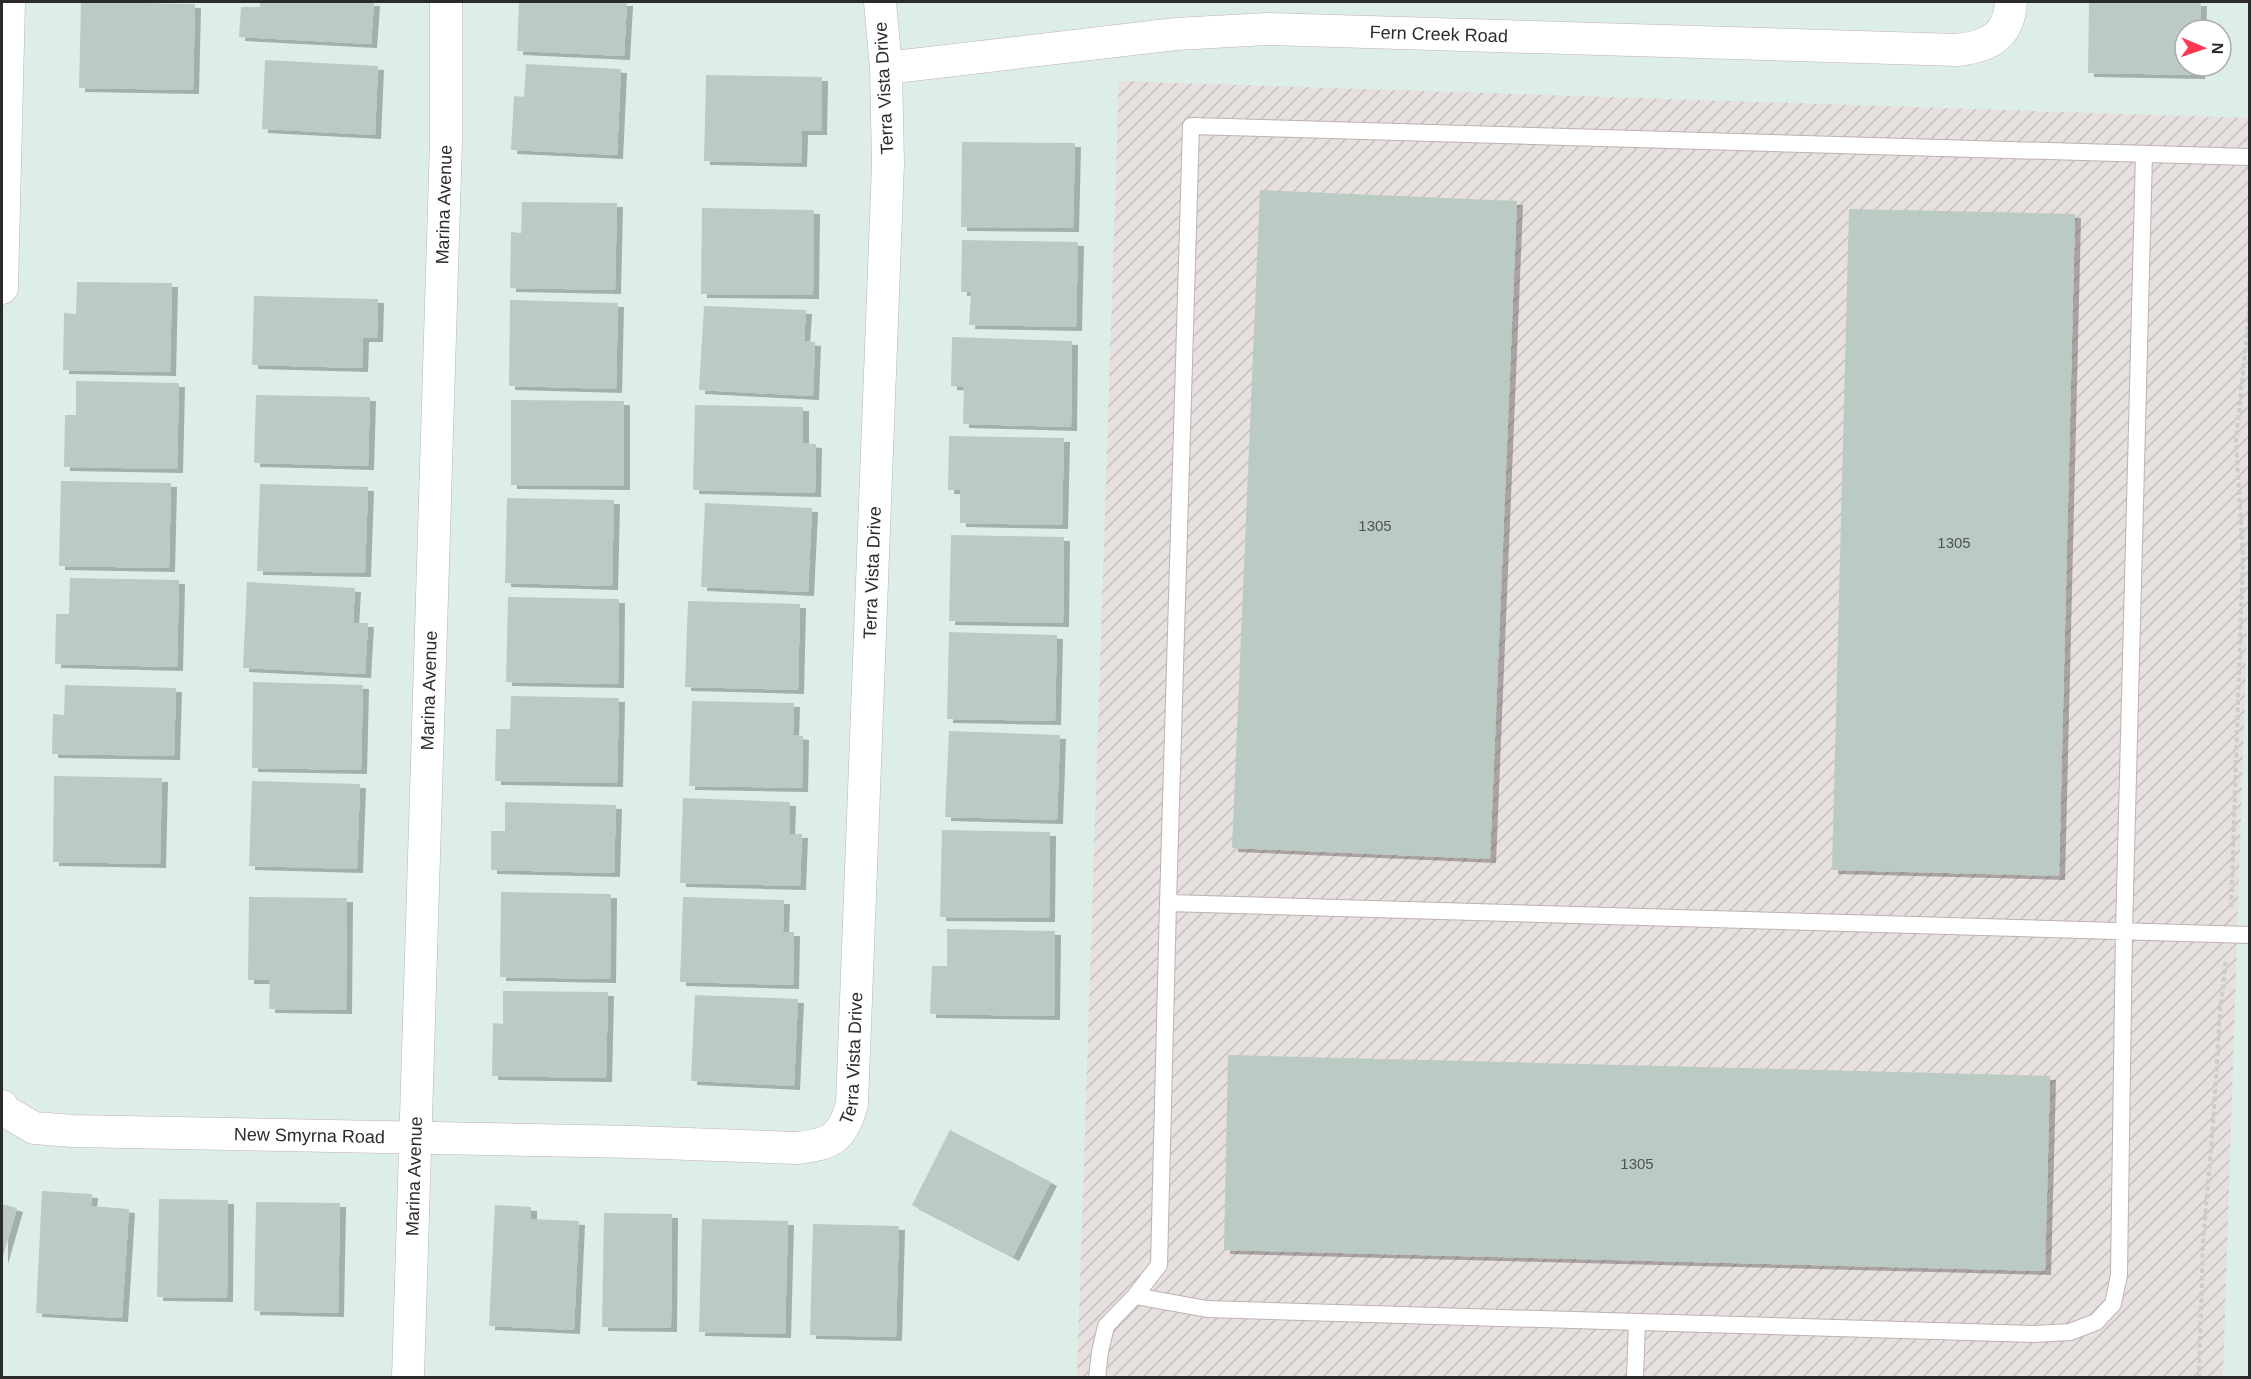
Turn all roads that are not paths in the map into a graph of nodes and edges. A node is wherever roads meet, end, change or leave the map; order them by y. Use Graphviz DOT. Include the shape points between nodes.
graph roads {
  1 [pos="9,2"];
  2 [pos="446,2"];
  3 [pos="880,2"];
  4 [pos="2010,2"];
  5 [pos="886,68"];
  6 [pos="2144,154"];
  7 [pos="2250,157"];
  8 [pos="3,197"];
  9 [pos="2,288"];
  10 [pos="1168,903"];
  11 [pos="2124,931"];
  12 [pos="2250,935"];
  13 [pos="3,1108"];
  14 [pos="415,1138"];
  15 [pos="833,1140"];
  16 [pos="1135,1296"];
  17 [pos="1637,1322"];
  18 [pos="408,1377"];
  19 [pos="1097,1377"];
  20 [pos="1635,1377"];
  1 -- 8 [label="street"];
  2 -- 14 [label="street, Marina Avenue" via="446,141"];
  3 -- 5 [label="street, Terra Vista Drive"];
  4 -- 5 [label="street, Fern Creek Road" via="2004,28 1992,42 1958,50 1267,29 1176,34"];
  5 -- 15 [label="street, Terra Vista Drive" via="888,164 852,1104 846,1125"];
  6 -- 7 [label="lane"];
  6 -- 10 [label="lane" via="1191,126"];
  6 -- 11 [label="lane"];
  8 -- 9 [label="street"];
  10 -- 11 [label="lane"];
  10 -- 16 [label="lane" via="1159,1265"];
  11 -- 12 [label="lane"];
  11 -- 17 [label="lane" via="2119,1275 2113,1304 2096,1322 2070,1332 2034,1334"];
  13 -- 14 [label="street, New Smyrna Road" via="34,1128"];
  14 -- 15 [label="street, New Smyrna Road" via="797,1148"];
  14 -- 18 [label="street, Marina Avenue"];
  16 -- 17 [label="lane" via="1207,1309"];
  16 -- 19 [label="lane" via="1106,1326"];
  17 -- 20 [label="lane"];
}
